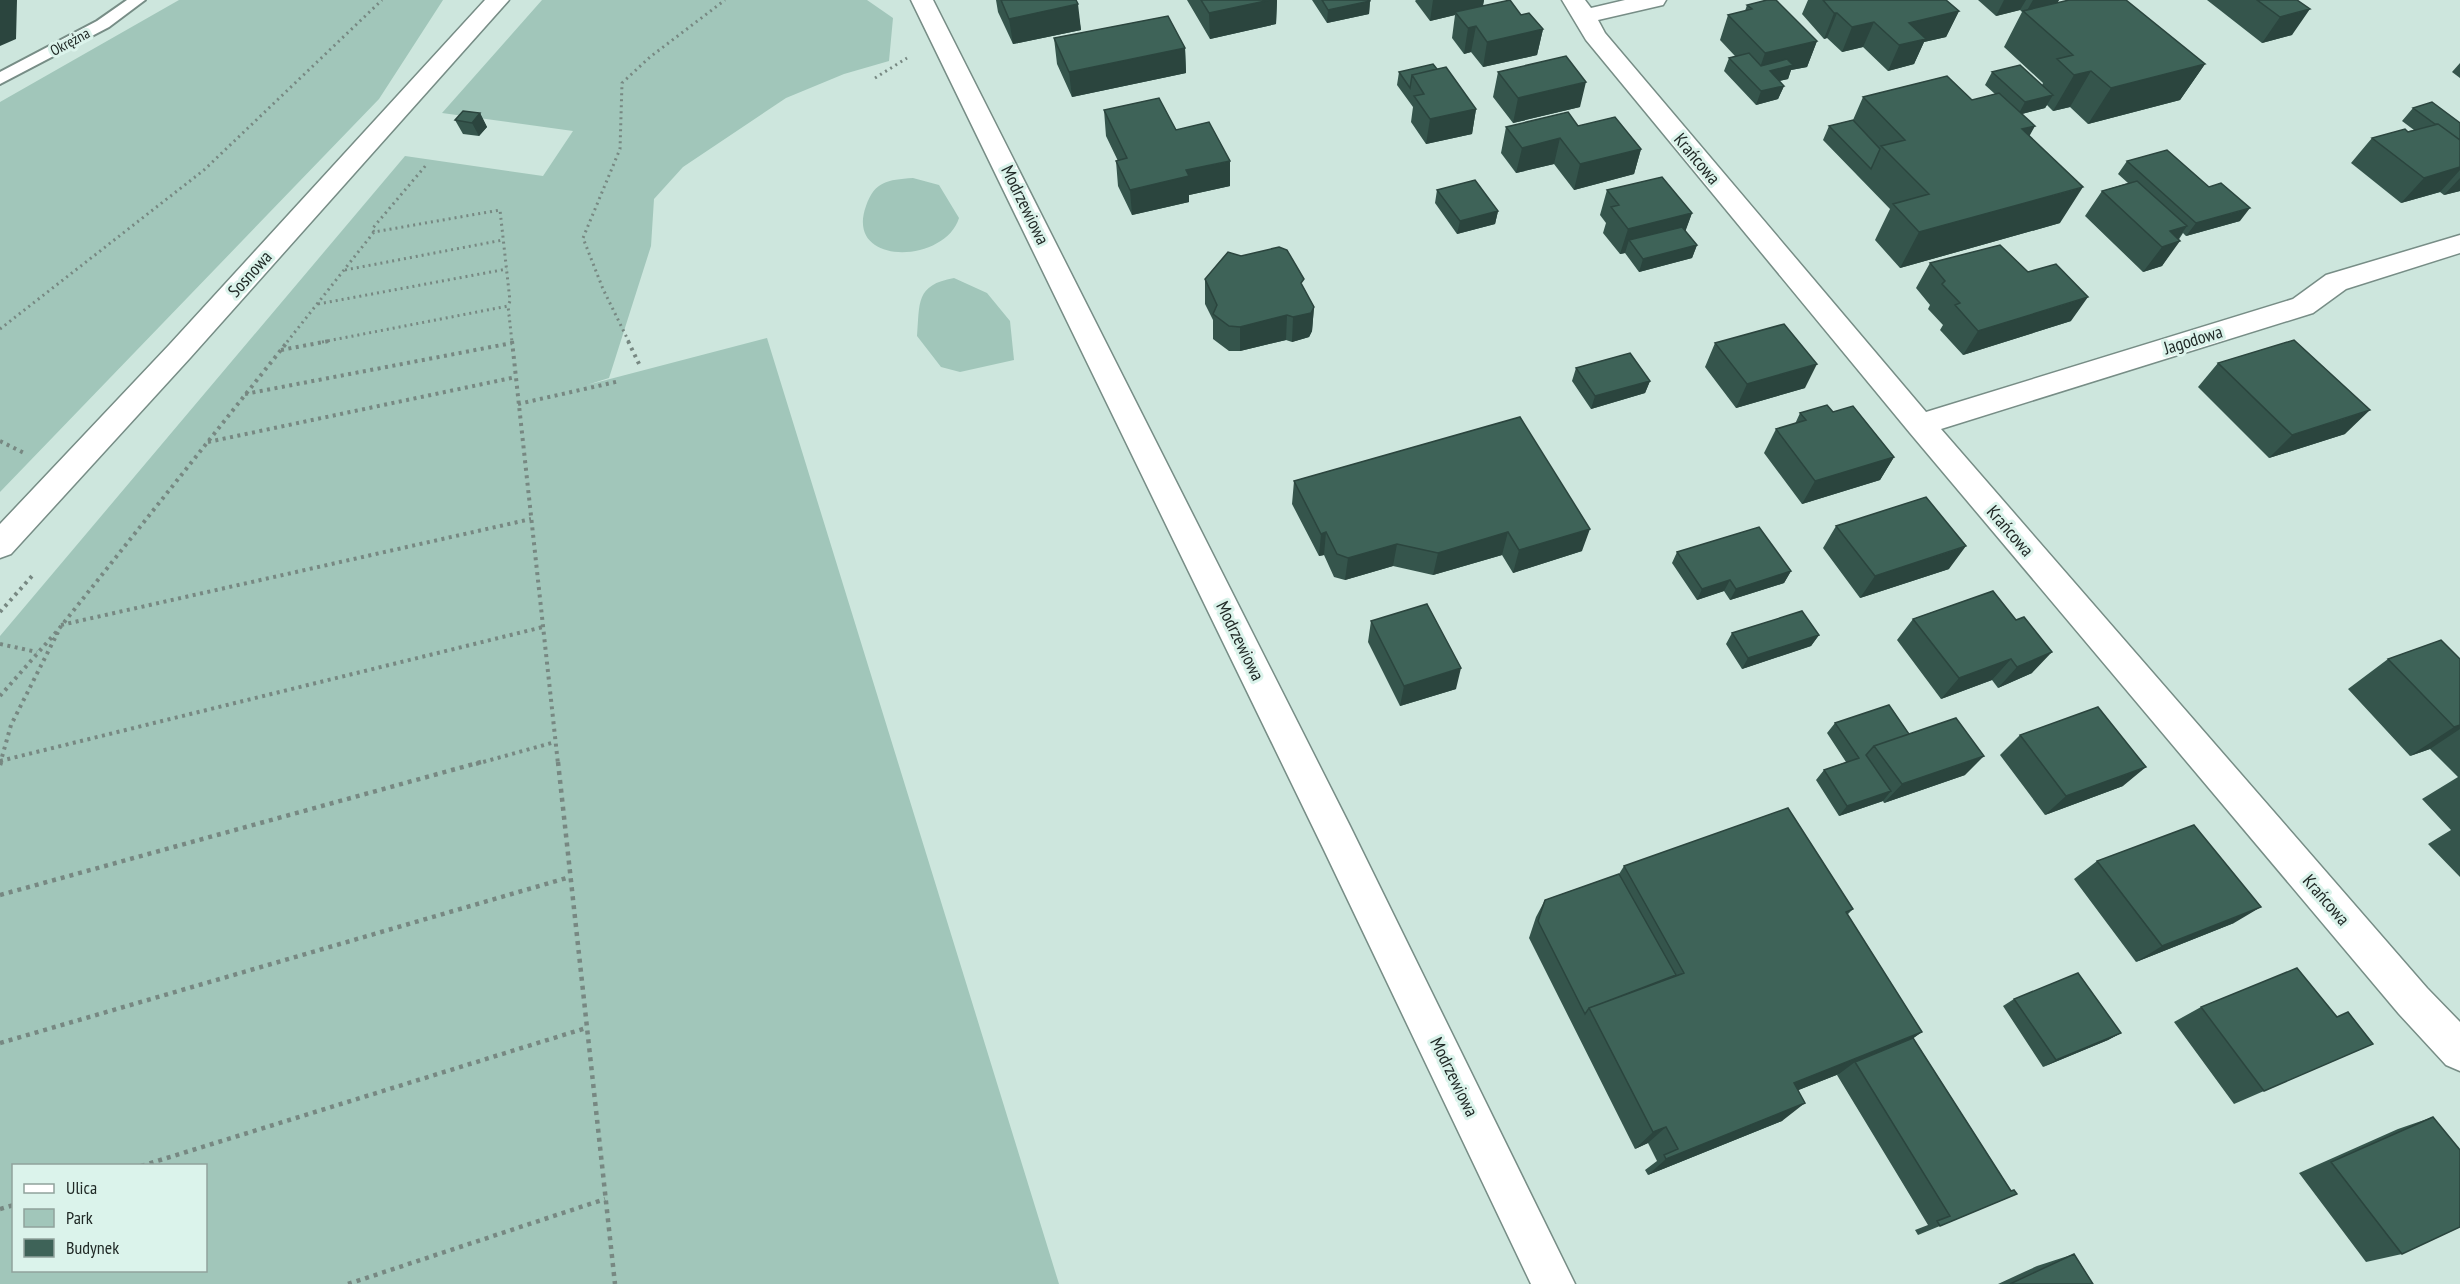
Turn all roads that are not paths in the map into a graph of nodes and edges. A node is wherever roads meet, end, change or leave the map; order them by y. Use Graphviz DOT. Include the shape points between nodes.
graph roads {
  1 [pos="137,0"];
  2 [pos="498,0"];
  3 [pos="922,0"];
  4 [pos="1654,0"];
  5 [pos="1579,8"];
  6 [pos="0,79"];
  7 [pos="2460,244"];
  8 [pos="1920,425"];
  9 [pos="0,545"];
  10 [pos="2460,1052"];
  11 [pos="1553,1284"];
  1 -- 6 [label="lane, Okrężna" via="103,24"];
  2 -- 9 [label="street, Sosnowa"];
  3 -- 11 [label="street, Modrzewiowa"];
  4 -- 5 [label="street"];
  5 -- 8 [label="street, Krańcowa" via="1594,35"];
  7 -- 8 [label="street, Jagodowa" via="2336,282 2302,306"];
  8 -- 10 [label="street, Krańcowa"];
}
